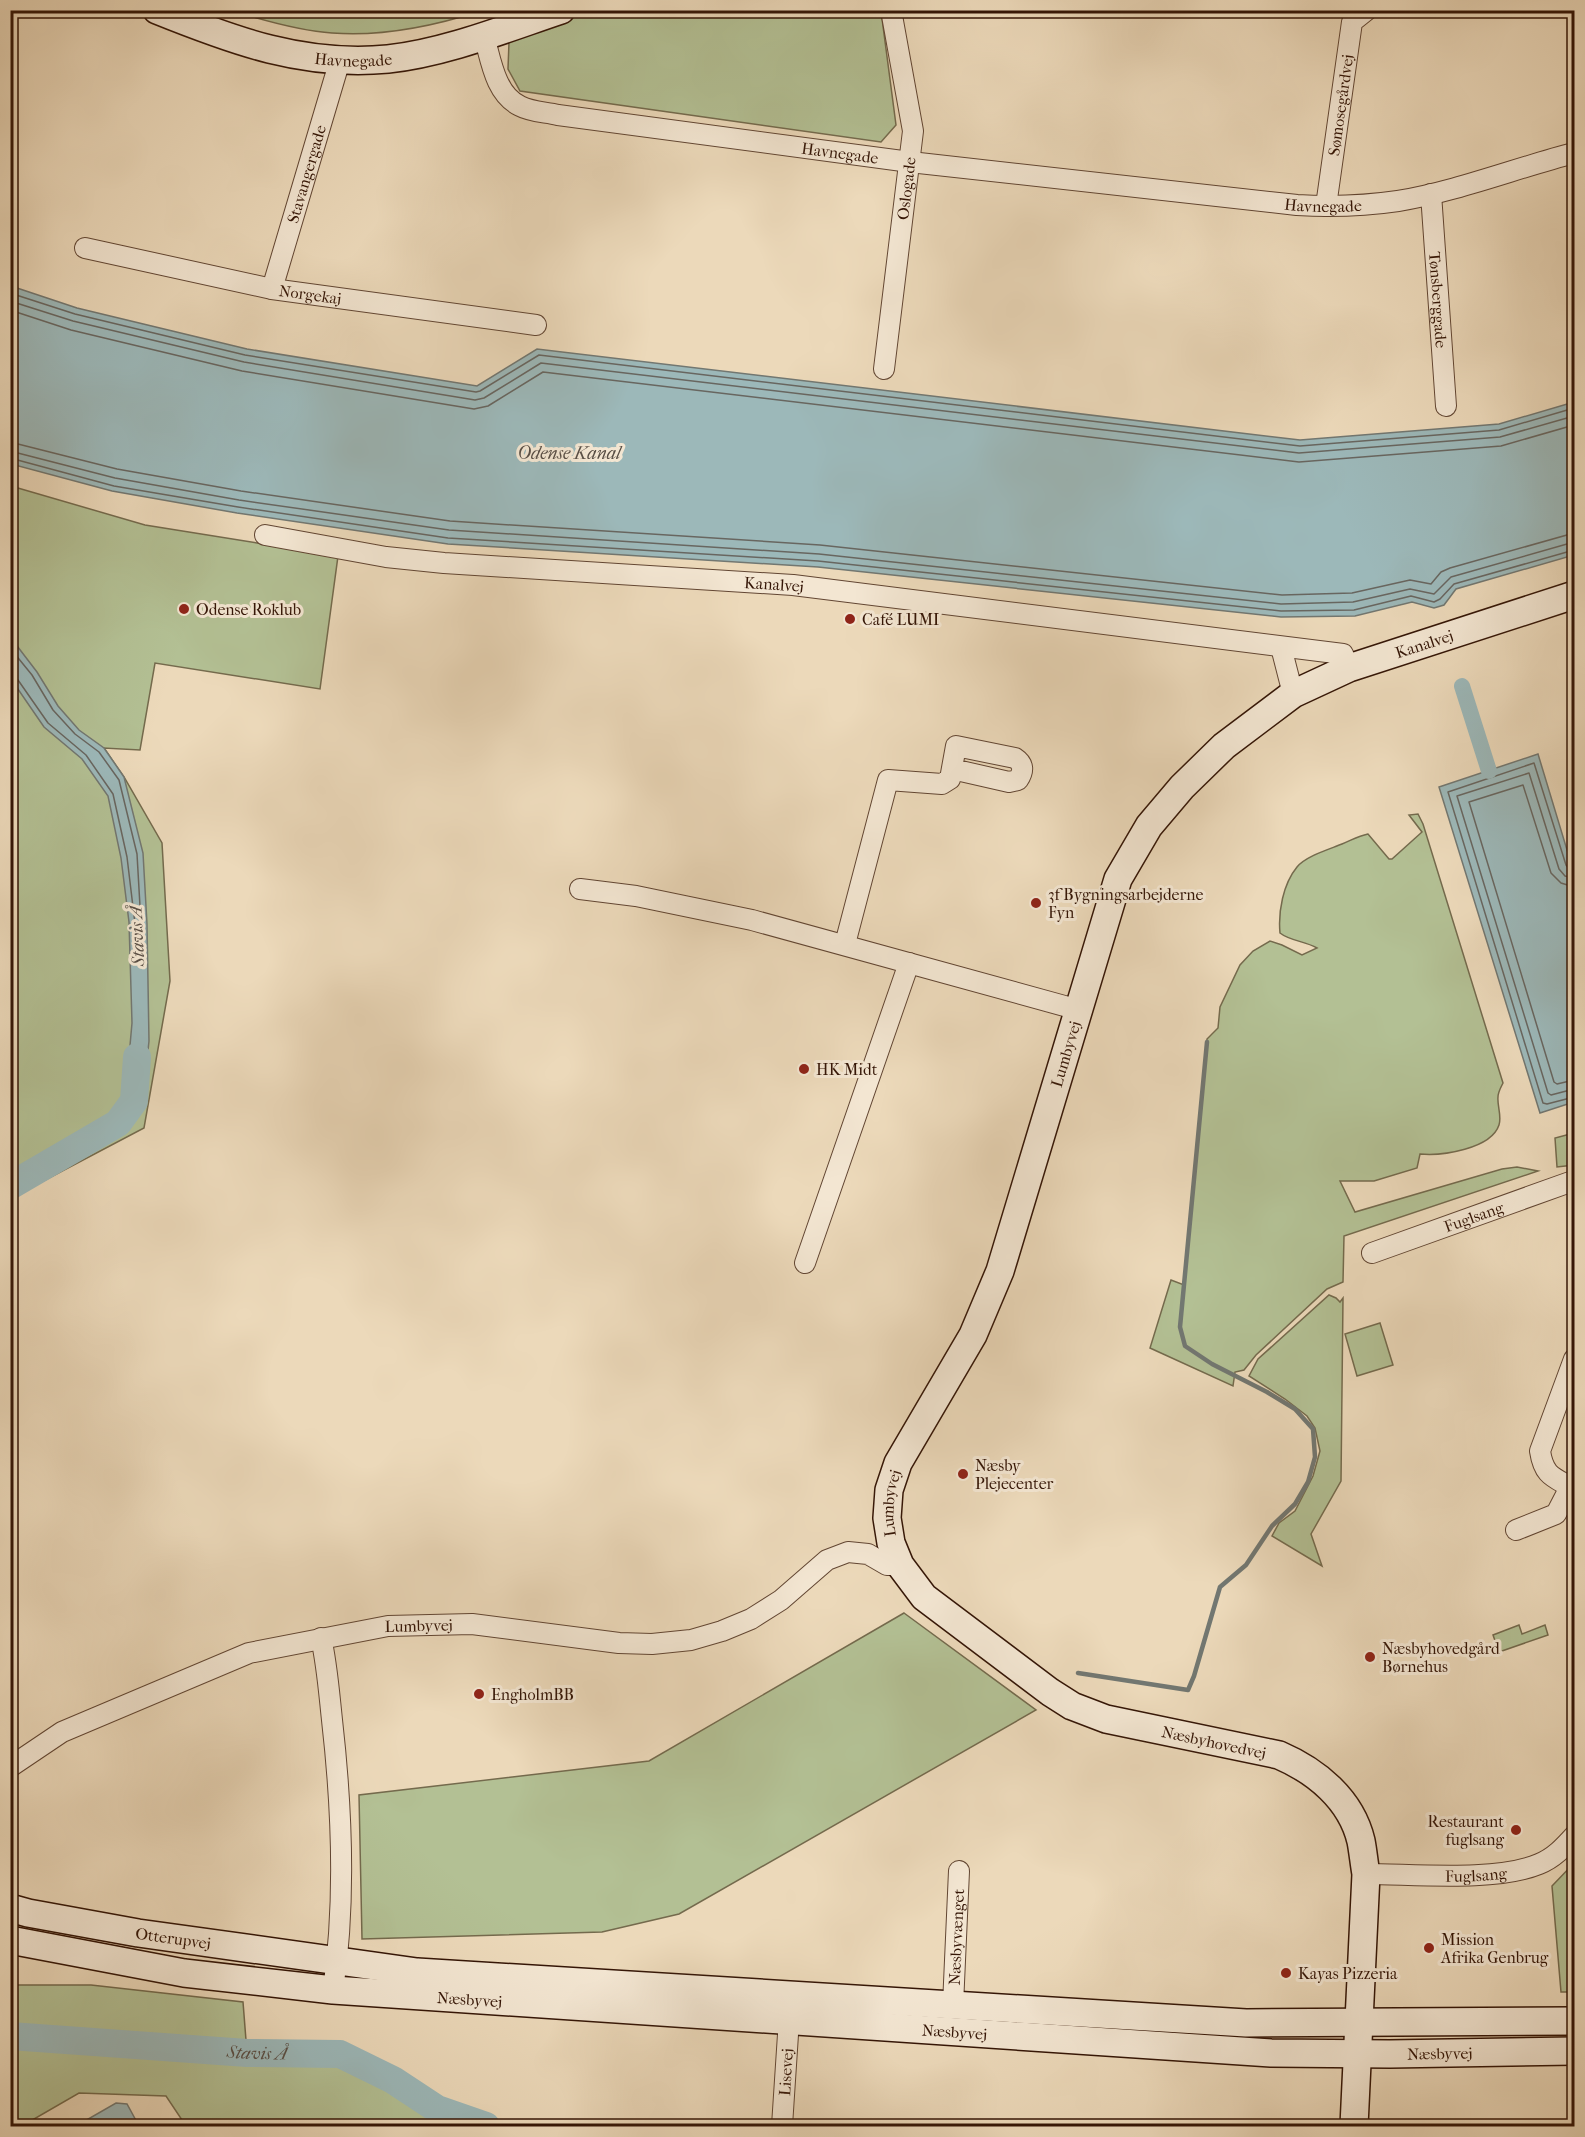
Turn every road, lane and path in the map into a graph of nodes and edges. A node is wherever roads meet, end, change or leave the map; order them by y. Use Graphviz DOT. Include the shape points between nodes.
graph roads {
  1 [pos="157,10"];
  2 [pos="561,10"];
  3 [pos="891,10"];
  4 [pos="1367,10"];
  5 [pos="484,36"];
  6 [pos="340,60"];
  7 [pos="1575,153"];
  8 [pos="910,162"];
  9 [pos="1431,194"];
  10 [pos="1326,206"];
  11 [pos="85,248"];
  12 [pos="272,289"];
  13 [pos="536,325"];
  14 [pos="884,369"];
  15 [pos="1446,406"];
  16 [pos="265,535"];
  17 [pos="1575,595"];
  18 [pos="1281,647"];
  19 [pos="1349,668"];
  20 [pos="1293,694"];
  21 [pos="952,769"];
  22 [pos="580,889"];
  23 [pos="844,944"];
  24 [pos="909,963"];
  25 [pos="1079,1010"];
  26 [pos="1575,1184"];
  27 [pos="1372,1253"];
  28 [pos="805,1263"];
  29 [pos="1575,1359"];
  30 [pos="1572,1488"];
  31 [pos="1516,1530"];
  32 [pos="900,1565"];
  33 [pos="321,1638"];
  34 [pos="10,1767"];
  35 [pos="1575,1836"];
  36 [pos="959,1872"];
  37 [pos="1366,1874"];
  38 [pos="10,1908"];
  39 [pos="10,1940"];
  40 [pos="338,1962"];
  41 [pos="333,1990"];
  42 [pos="953,2005"];
  43 [pos="789,2019"];
  44 [pos="1524,2021"];
  45 [pos="1575,2021"];
  46 [pos="1358,2022"];
  47 [pos="1213,2048"];
  48 [pos="1575,2051"];
  49 [pos="1356,2054"];
  50 [pos="782,2127"];
  51 [pos="1354,2127"];
  1 -- 6 [label="street, Havnegade" via="225,37 313,58"];
  2 -- 5 [label="street"];
  3 -- 8 [label="street, Oslogade" via="913,131"];
  4 -- 10 [label="street, Sømosegårdvej" via="1352,22"];
  5 -- 6 [label="street, Havnegade" via="423,53"];
  5 -- 8 [label="street, Havnegade" via="505,97 521,107"];
  6 -- 12 [label="street, Stavangergade"];
  7 -- 9 [label="street, Havnegade"];
  8 -- 10 [label="street, Havnegade"];
  8 -- 14 [label="street, Oslogade"];
  9 -- 10 [label="street, Havnegade"];
  9 -- 15 [label="street, Tønsberggade"];
  11 -- 12 [label="street, Norgekaj"];
  12 -- 13 [label="street, Norgekaj"];
  16 -- 18 [label="street, Kanalvej" via="386,557 793,585"];
  17 -- 19 [label="street, Kanalvej"];
  18 -- 19 [label="street, Kanalvej" via="1344,654"];
  18 -- 20 [label="street"];
  19 -- 20 [label="street, Lumbyvej"];
  20 -- 25 [label="street, Lumbyvej" via="1224,746 1149,826 1118,879"];
  21 -- 23 [label="street" via="950,779 942,784 888,780"];
  22 -- 23 [label="street, Lumbyvej" via="636,896 752,920"];
  23 -- 24 [label="street, Lumbyvej"];
  24 -- 25 [label="street, Lumbyvej"];
  24 -- 28 [label="street"];
  25 -- 32 [label="street, Lumbyvej" via="1000,1271 973,1335 898,1463 888,1490 887,1518"];
  26 -- 27 [label="street, Fuglsang" via="1570,1182"];
  29 -- 30 [label="street" via="1540,1450 1548,1474"];
  30 -- 31 [label="street" via="1556,1514"];
  32 -- 33 [label="street, Lumbyvej" via="886,1565 868,1554 848,1552 827,1560 781,1600 751,1619 691,1640 619,1643 472,1624 388,1626"];
  32 -- 37 [label="street, Næsbyhovedvej" via="924,1597 1072,1706 1106,1719 1279,1755 1300,1764 1335,1793 1349,1812 1361,1839"];
  33 -- 34 [label="street, Lumbyvej" via="249,1653 62,1732"];
  33 -- 40 [label="street" via="338,1776"];
  35 -- 37 [label="street, Fuglsang" via="1559,1853 1522,1870 1473,1875"];
  36 -- 42 [label="street, Næsbyvænget"];
  37 -- 46 [label="street, Næsbyhovedvej"];
  38 -- 40 [label="street, Otterupvej" via="138,1933"];
  39 -- 41 [label="street, Otterupvej" via="184,1973"];
  40 -- 41 [label="street"];
  40 -- 42 [label="street, Næsbyvej" via="417,1972"];
  41 -- 43 [label="street, Næsbyvej"];
  42 -- 46 [label="street, Næsbyvej" via="1246,2023"];
  43 -- 47 [label="street, Næsbyvej"];
  43 -- 50 [label="street, Lisevej"];
  44 -- 45 [label="street, Næsbyvej"];
  44 -- 46 [label="street, Næsbyvej"];
  44 -- 49 [label="street" via="1485,2037 1370,2041"];
  46 -- 47 [label="street" via="1345,2040"];
  46 -- 49 [label="street, Næsbyhovedvej"];
  47 -- 49 [label="street, Næsbyvej"];
  48 -- 49 [label="street, Næsbyvej"];
  49 -- 51 [label="street, Næsbyhovedvej"];
}
